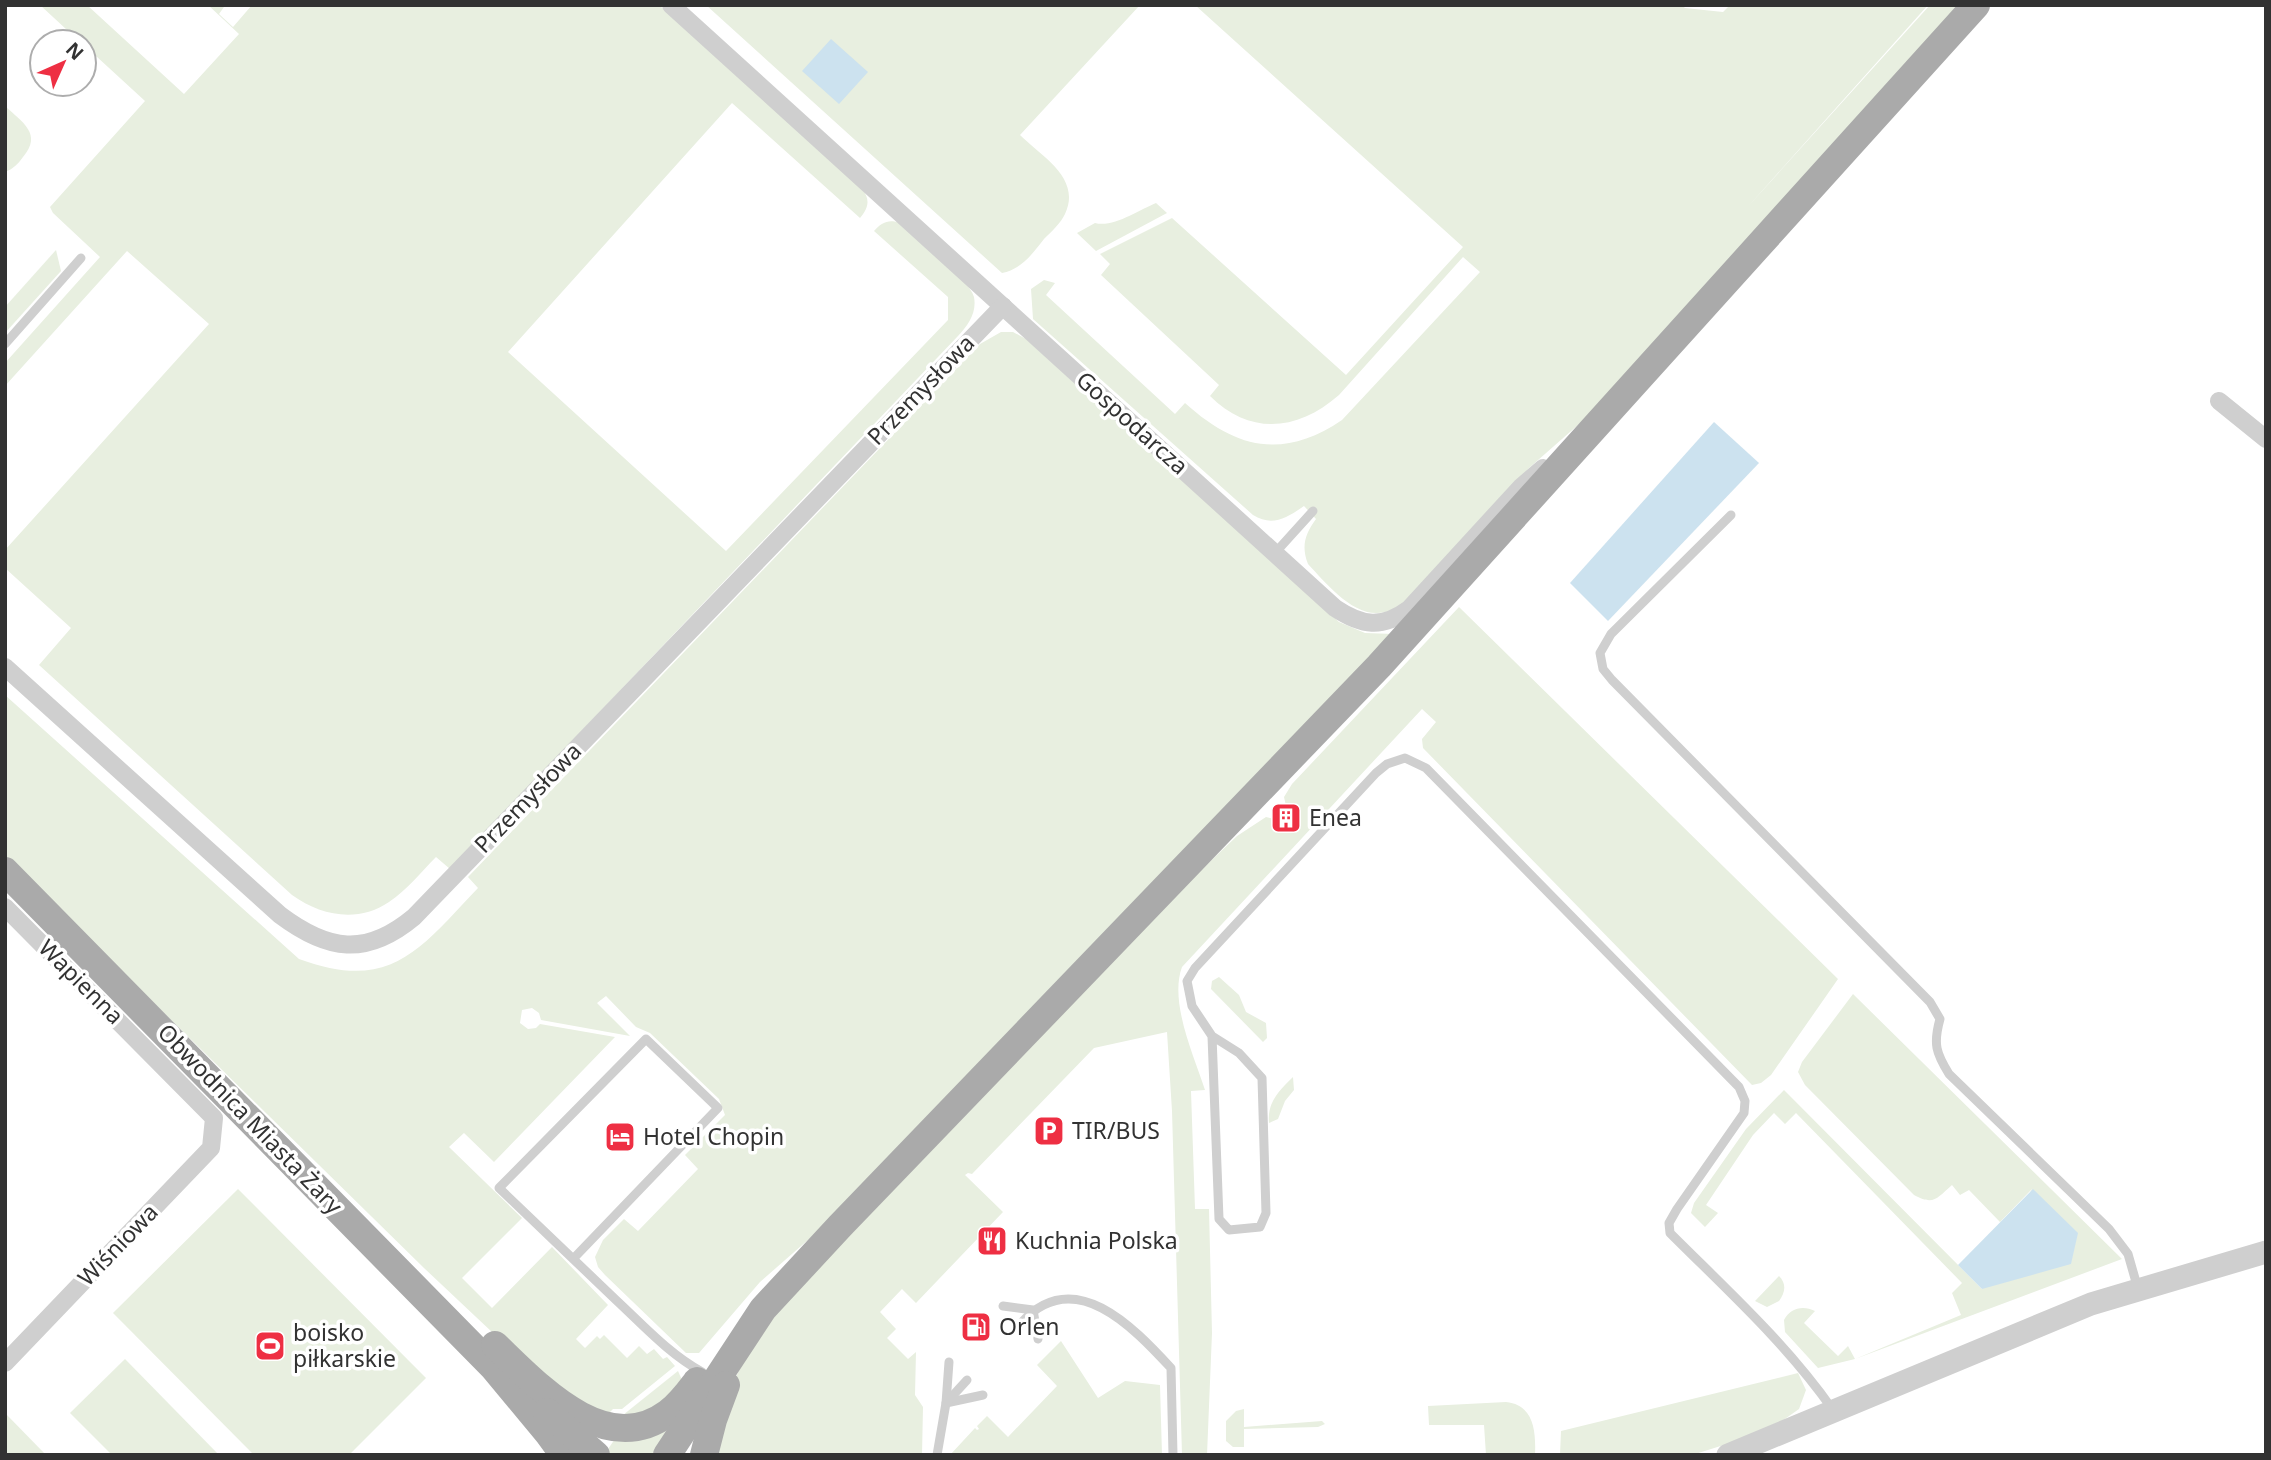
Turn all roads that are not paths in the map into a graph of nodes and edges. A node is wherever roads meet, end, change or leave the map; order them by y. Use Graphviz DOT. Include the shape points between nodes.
graph roads {
  1 [pos="671,5"];
  2 [pos="1976,5"];
  3 [pos="80,258"];
  4 [pos="1003,306"];
  5 [pos="5,344"];
  6 [pos="2219,401"];
  7 [pos="1599,423"];
  8 [pos="2266,439"];
  9 [pos="1312,511"];
  10 [pos="1731,515"];
  11 [pos="1275,553"];
  12 [pos="5,667"];
  13 [pos="5,871"];
  14 [pos="5,907"];
  15 [pos="1212,1036"];
  16 [pos="214,1118"];
  17 [pos="319,1191"];
  18 [pos="840,1226"];
  19 [pos="2266,1252"];
  20 [pos="573,1259"];
  21 [pos="2138,1289"];
  22 [pos="1003,1306"];
  23 [pos="1033,1310"];
  24 [pos="1021,1323"];
  25 [pos="1038,1339"];
  26 [pos="949,1362"];
  27 [pos="5,1363"];
  28 [pos="494,1368"];
  29 [pos="715,1380"];
  30 [pos="967,1380"];
  31 [pos="983,1395"];
  32 [pos="946,1403"];
  33 [pos="1834,1411"];
  34 [pos="564,1455"];
  35 [pos="596,1455"];
  36 [pos="667,1455"];
  37 [pos="704,1455"];
  38 [pos="937,1455"];
  39 [pos="1173,1455"];
  40 [pos="1728,1455"];
  1 -- 4 [label="street, Gospodarcza"];
  2 -- 7 [label="main road"];
  3 -- 5 [label="lane"];
  4 -- 11 [label="street, Gospodarcza"];
  4 -- 12 [label="street, Przemysłowa" via="414,917 386,937 357,945 337,943 297,928"];
  6 -- 8 [label="street"];
  7 -- 11 [label="street, Gospodarcza" via="1521,487 1418,600 1389,621 1367,623 1347,616"];
  7 -- 18 [label="main road" via="1379,666"];
  9 -- 11 [label="lane"];
  10 -- 21 [label="lane" via="1611,634 1600,653 1603,669 1930,1002 1940,1019 1935,1038 1938,1056 1949,1074 2109,1229 2128,1254"];
  13 -- 17 [label="main road, Obwodnica Miasta Żary"];
  14 -- 16 [label="street, Wapienna"];
  15 -- 15 [label="lane" via="1219,1219 1229,1230 1259,1227 1266,1213 1262,1078 1238,1053"];
  15 -- 33 [label="lane" via="1192,1006 1187,981 1195,968 1376,773 1405,758 1426,768 1739,1087 1744,1113 1677,1209 1669,1223 1670,1233 1766,1327"];
  16 -- 27 [label="street, Wiśniowa" via="211,1148"];
  17 -- 28 [label="main road, Obwodnica Miasta Żary"];
  17 -- 29 [label="main road" via="409,1262 562,1407 588,1422 618,1429 649,1424"];
  18 -- 29 [label="main road" via="763,1309"];
  18 -- 29 [label="main road" via="779,1271 746,1306"];
  19 -- 21 [label="street"];
  20 -- 20 [label="lane" via="718,1108 646,1039 499,1188"];
  20 -- 29 [label="lane" via="683,1362"];
  21 -- 33 [label="street" via="2091,1304"];
  22 -- 23 [label="lane"];
  23 -- 24 [label="lane"];
  23 -- 25 [label="lane"];
  23 -- 39 [label="lane" via="1060,1300 1086,1300 1117,1316 1154,1349 1171,1368"];
  26 -- 32 [label="lane"];
  28 -- 34 [label="main road"];
  28 -- 35 [label="main road"];
  29 -- 36 [label="main road"];
  29 -- 37 [label="main road" via="713,1420"];
  30 -- 32 [label="lane"];
  31 -- 32 [label="lane"];
  32 -- 38 [label="lane"];
  33 -- 40 [label="street"];
}
